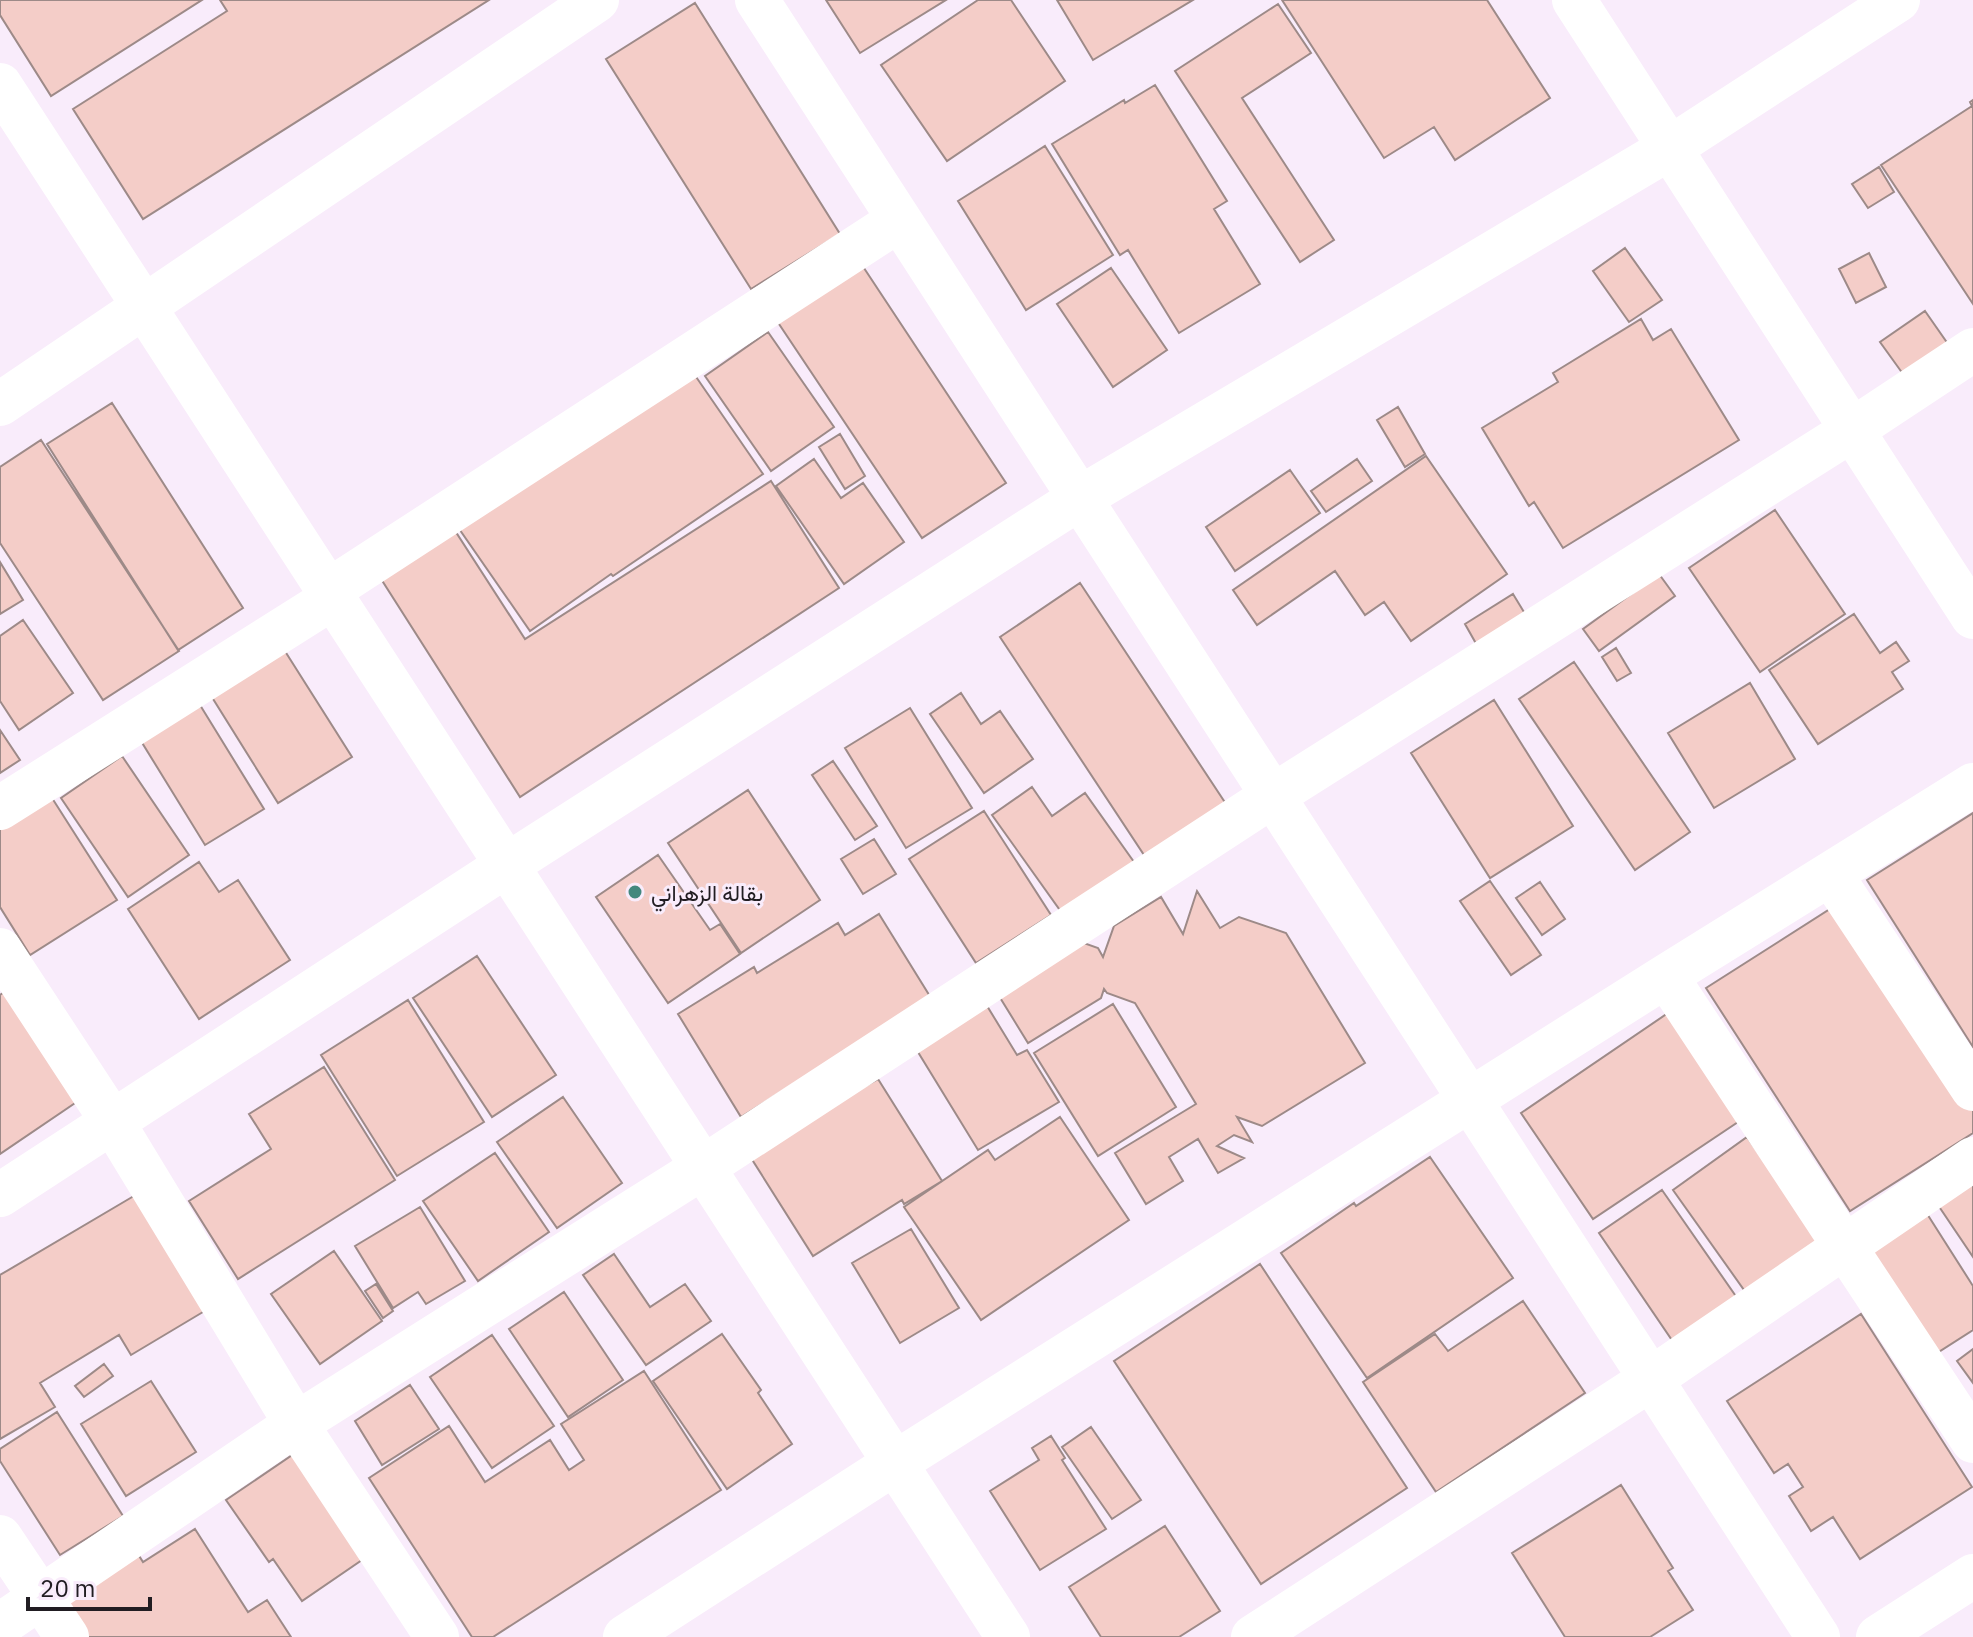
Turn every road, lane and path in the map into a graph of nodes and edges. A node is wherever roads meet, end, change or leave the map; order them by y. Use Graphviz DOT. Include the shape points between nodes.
graph roads {
  1 [pos="597,0"];
  2 [pos="757,0"];
  3 [pos="1574,0"];
  4 [pos="1898,0"];
  5 [pos="0,85"];
  6 [pos="1670,148"];
  7 [pos="899,220"];
  8 [pos="144,307"];
  9 [pos="1973,350"];
  10 [pos="0,404"];
  11 [pos="1852,430"];
  12 [pos="1080,498"];
  13 [pos="331,594"];
  14 [pos="1973,617"];
  15 [pos="1973,785"];
  16 [pos="1271,797"];
  17 [pos="0,808"];
  18 [pos="507,865"];
  19 [pos="1831,875"];
  20 [pos="0,950"];
  21 [pos="1666,976"];
  22 [pos="1973,1089"];
  23 [pos="1469,1100"];
  24 [pos="112,1121"];
  25 [pos="1973,1159"];
  26 [pos="702,1168"];
  27 [pos="0,1195"];
  28 [pos="1845,1248"];
  29 [pos="1651,1379"];
  30 [pos="296,1424"];
  31 [pos="1973,1441"];
  32 [pos="895,1463"];
  33 [pos="0,1537"];
  34 [pos="1973,1576"];
  35 [pos="41,1598"];
  36 [pos="0,1625"];
  37 [pos="67,1637"];
  38 [pos="437,1637"];
  39 [pos="625,1637"];
  40 [pos="1008,1637"];
  41 [pos="1253,1637"];
  42 [pos="1818,1637"];
  43 [pos="1878,1637"];
  1 -- 8 [label="street"];
  2 -- 7 [label="street"];
  3 -- 6 [label="street"];
  4 -- 6 [label="street"];
  5 -- 8 [label="street"];
  6 -- 11 [label="street"];
  6 -- 12 [label="street"];
  7 -- 12 [label="street"];
  7 -- 13 [label="street"];
  8 -- 10 [label="street"];
  8 -- 13 [label="street"];
  9 -- 11 [label="street"];
  11 -- 14 [label="street"];
  11 -- 16 [label="street"];
  12 -- 16 [label="street"];
  12 -- 18 [label="street"];
  13 -- 17 [label="street"];
  13 -- 18 [label="street"];
  15 -- 19 [label="street"];
  16 -- 23 [label="street"];
  16 -- 26 [label="street"];
  18 -- 24 [label="street"];
  18 -- 26 [label="street"];
  19 -- 21 [label="street"];
  19 -- 22 [label="street"];
  20 -- 24 [label="street"];
  21 -- 23 [label="street"];
  21 -- 28 [label="street"];
  23 -- 29 [label="street"];
  23 -- 32 [label="street"];
  24 -- 27 [label="street"];
  24 -- 30 [label="street"];
  25 -- 28 [label="street"];
  26 -- 30 [label="street"];
  26 -- 32 [label="street"];
  28 -- 29 [label="street"];
  28 -- 31 [label="street"];
  29 -- 41 [label="street"];
  29 -- 42 [label="street"];
  30 -- 35 [label="street"];
  30 -- 38 [label="street"];
  32 -- 39 [label="street"];
  32 -- 40 [label="street"];
  33 -- 35 [label="street"];
  34 -- 43 [label="street"];
  35 -- 36 [label="street"];
  35 -- 37 [label="street"];
}
